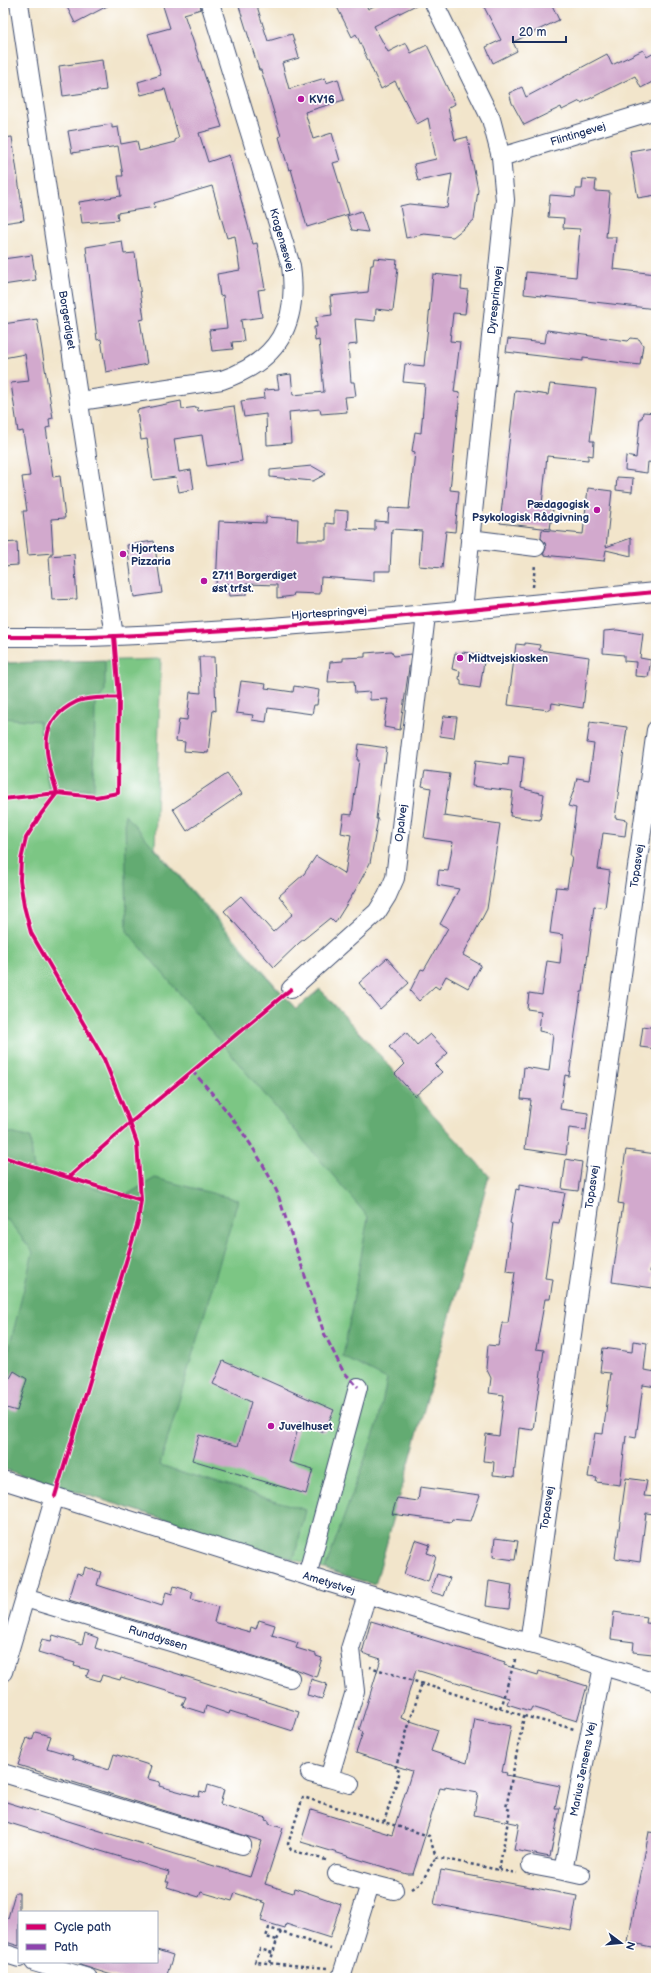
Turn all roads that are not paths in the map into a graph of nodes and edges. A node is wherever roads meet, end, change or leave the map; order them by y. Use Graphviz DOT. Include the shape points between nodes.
graph roads {
  1 [pos="19,3"];
  2 [pos="210,3"];
  3 [pos="434,3"];
  4 [pos="656,110"];
  5 [pos="501,157"];
  6 [pos="80,401"];
  7 [pos="470,539"];
  8 [pos="536,548"];
  9 [pos="656,592"];
  10 [pos="463,610"];
  11 [pos="426,614"];
  12 [pos="114,636"];
  13 [pos="3,637"];
  14 [pos="656,730"];
  15 [pos="291,989"];
  16 [pos="358,1387"];
  17 [pos="3,1480"];
  18 [pos="55,1496"];
  19 [pos="307,1576"];
  20 [pos="367,1594"];
  21 [pos="25,1598"];
  22 [pos="524,1643"];
  23 [pos="603,1666"];
  24 [pos="3,1672"];
  25 [pos="290,1678"];
  26 [pos="656,1682"];
  27 [pos="3,1773"];
  28 [pos="310,1773"];
  29 [pos="329,1778"];
  30 [pos="350,1784"];
  31 [pos="242,1845"];
  32 [pos="531,1865"];
  33 [pos="563,1871"];
  34 [pos="337,1874"];
  35 [pos="581,1875"];
  36 [pos="370,1884"];
  37 [pos="394,1890"];
  38 [pos="3,1953"];
  39 [pos="18,1958"];
  40 [pos="37,1963"];
  41 [pos="344,1967"];
  42 [pos="88,1978"];
  1 -- 6 [label="street, Borgerdiget"];
  2 -- 6 [label="street, Kragenæsvej" via="291,266 294,288 292,310 273,348 259,362 242,373 222,380"];
  3 -- 5 [label="street, Dyrespringvej" via="491,119"];
  4 -- 5 [label="street, Flintingevej"];
  5 -- 7 [label="street, Dyrespringvej" via="505,200"];
  6 -- 12 [label="street, Borgerdiget"];
  7 -- 8 [label="street"];
  7 -- 10 [label="street, Dyrespringvej"];
  9 -- 10 [label="street, Hjortespringvej"];
  10 -- 11 [label="street, Hjortespringvej"];
  11 -- 12 [label="street, Hjortespringvej" via="228,630"];
  11 -- 15 [label="street, Opalvej" via="395,878 377,912"];
  12 -- 13 [label="street, Hjortespringvej"];
  14 -- 22 [label="street, Topasvej"];
  16 -- 19 [label="street"];
  17 -- 18 [label="street, Ametystvej"];
  18 -- 19 [label="street, Ametystvej"];
  18 -- 21 [label="street"];
  19 -- 20 [label="street, Ametystvej"];
  20 -- 22 [label="street, Ametystvej"];
  20 -- 29 [label="street" via="350,1648 355,1691"];
  21 -- 24 [label="street"];
  21 -- 25 [label="street, Runddyssen"];
  22 -- 23 [label="street, Ametystvej"];
  23 -- 26 [label="street, Ametystvej"];
  23 -- 33 [label="street, Marius Jensens Vej"];
  27 -- 31 [label="street"];
  28 -- 29 [label="street"];
  29 -- 30 [label="street"];
  32 -- 33 [label="street"];
  33 -- 35 [label="street"];
  34 -- 36 [label="street"];
  36 -- 37 [label="street"];
  36 -- 41 [label="street"];
  38 -- 39 [label="street"];
  40 -- 42 [label="street"];
}
